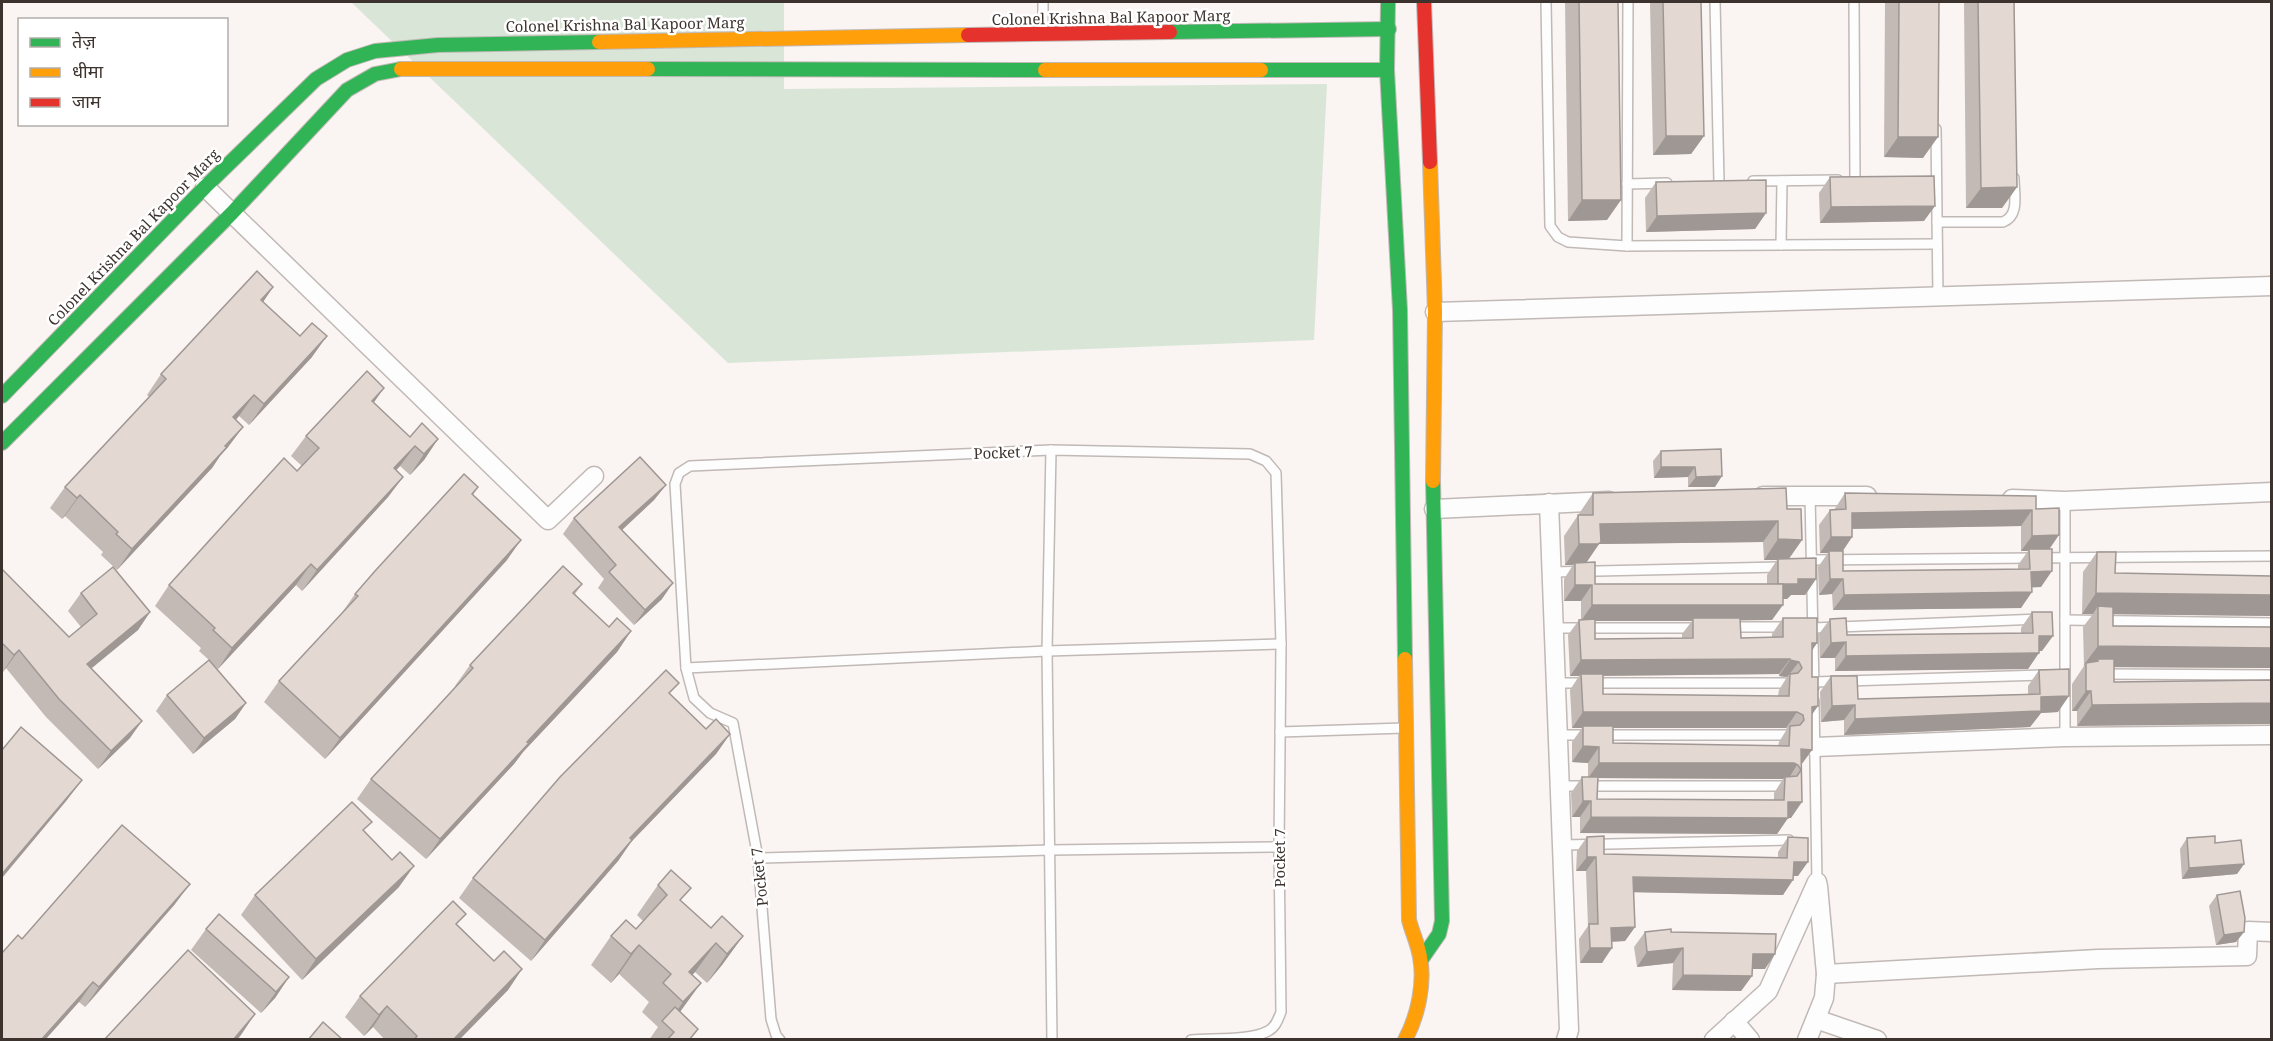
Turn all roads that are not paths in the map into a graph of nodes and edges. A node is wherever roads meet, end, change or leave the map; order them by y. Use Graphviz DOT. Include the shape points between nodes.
graph roads {
  1 [pos="1043,2"];
  2 [pos="1388,2"];
  3 [pos="1424,2"];
  4 [pos="1546,2"];
  5 [pos="1628,2"];
  6 [pos="1715,2"];
  7 [pos="1854,2"];
  8 [pos="1389,29"];
  9 [pos="1043,34"];
  10 [pos="1387,70"];
  11 [pos="1936,119"];
  12 [pos="2014,164"];
  13 [pos="1925,178"];
  14 [pos="1937,178"];
  15 [pos="1855,179"];
  16 [pos="1867,179"];
  17 [pos="1782,181"];
  18 [pos="1708,182"];
  19 [pos="1719,182"];
  20 [pos="1730,182"];
  21 [pos="1740,182"];
  22 [pos="1673,183"];
  23 [pos="1627,184"];
  24 [pos="205,187"];
  25 [pos="232,213"];
  26 [pos="1937,222"];
  27 [pos="1937,244"];
  28 [pos="1781,245"];
  29 [pos="1627,246"];
  30 [pos="1433,256"];
  31 [pos="1397,260"];
  32 [pos="2271,286"];
  33 [pos="1938,298"];
  34 [pos="1436,312"];
  35 [pos="2,396"];
  36 [pos="2,443"];
  37 [pos="1052,450"];
  38 [pos="1417,467"];
  39 [pos="594,476"];
  40 [pos="2271,492"];
  41 [pos="1810,495"];
  42 [pos="1880,496"];
  43 [pos="1751,497"];
  44 [pos="1995,499"];
  45 [pos="1632,500"];
  46 [pos="2065,501"];
  47 [pos="1549,503"];
  48 [pos="1434,509"];
  49 [pos="2271,556"];
  50 [pos="2065,558"];
  51 [pos="1804,565"];
  52 [pos="1552,572"];
  53 [pos="2038,619"];
  54 [pos="2065,620"];
  55 [pos="2271,623"];
  56 [pos="1721,627"];
  57 [pos="1781,627"];
  58 [pos="1554,628"];
  59 [pos="1709,628"];
  60 [pos="1813,628"];
  61 [pos="1281,644"];
  62 [pos="1047,651"];
  63 [pos="686,668"];
  64 [pos="2065,673"];
  65 [pos="2076,673"];
  66 [pos="2088,673"];
  67 [pos="2044,675"];
  68 [pos="2271,675"];
  69 [pos="1814,682"];
  70 [pos="1556,683"];
  71 [pos="1785,683"];
  72 [pos="1406,728"];
  73 [pos="1280,732"];
  74 [pos="1558,735"];
  75 [pos="1786,735"];
  76 [pos="2271,735"];
  77 [pos="2065,736"];
  78 [pos="1815,747"];
  79 [pos="1561,786"];
  80 [pos="1783,786"];
  81 [pos="1789,840"];
  82 [pos="1563,845"];
  83 [pos="1279,848"];
  84 [pos="1050,850"];
  85 [pos="758,858"];
  86 [pos="1817,882"];
  87 [pos="2271,932"];
  88 [pos="1421,960"];
  89 [pos="1826,974"];
  90 [pos="1816,1020"];
  91 [pos="1734,1021"];
  92 [pos="780,1040"];
  93 [pos="1052,1040"];
  94 [pos="1191,1040"];
  95 [pos="1405,1040"];
  96 [pos="1566,1040"];
  97 [pos="1714,1040"];
  98 [pos="1750,1040"];
  99 [pos="1807,1040"];
  100 [pos="1877,1040"];
  1 -- 9 [label="lane"];
  2 -- 8 [label="street"];
  3 -- 30 [label="street"];
  4 -- 29 [label="lane" via="1550,226 1568,242"];
  5 -- 23 [label="lane"];
  6 -- 19 [label="lane"];
  7 -- 15 [label="lane"];
  8 -- 9 [label="street, Colonel Krishna Bal Kapoor Marg"];
  8 -- 10 [label="street"];
  9 -- 24 [label="street, Colonel Krishna Bal Kapoor Marg" via="438,45 375,51 347,60 316,79"];
  10 -- 25 [label="street" via="403,69 375,74 347,90"];
  10 -- 31 [label="street"];
  11 -- 14 [label="lane"];
  12 -- 26 [label="lane" via="2015,210 2008,219"];
  13 -- 14 [label="lane"];
  14 -- 26 [label="lane"];
  15 -- 16 [label="lane"];
  15 -- 17 [label="lane"];
  17 -- 21 [label="lane"];
  17 -- 28 [label="lane"];
  18 -- 19 [label="lane"];
  19 -- 20 [label="lane"];
  22 -- 23 [label="lane"];
  23 -- 29 [label="lane"];
  24 -- 25 [label="street"];
  24 -- 35 [label="street, Colonel Krishna Bal Kapoor Marg"];
  25 -- 36 [label="street"];
  25 -- 39 [label="street" via="548,520"];
  26 -- 27 [label="lane"];
  27 -- 28 [label="lane"];
  27 -- 33 [label="lane"];
  28 -- 29 [label="lane"];
  30 -- 31 [label="street"];
  30 -- 34 [label="street"];
  31 -- 38 [label="street"];
  32 -- 33 [label="street"];
  33 -- 34 [label="street"];
  34 -- 38 [label="street"];
  37 -- 61 [label="lane, Pocket 7" via="1250,454 1266,461 1276,473"];
  37 -- 62 [label="lane"];
  37 -- 63 [label="lane, Pocket 7" via="690,466 679,473 675,484"];
  38 -- 48 [label="street"];
  38 -- 72 [label="street"];
  40 -- 46 [label="street"];
  41 -- 42 [label="street"];
  41 -- 43 [label="street"];
  41 -- 51 [label="lane"];
  44 -- 46 [label="street"];
  45 -- 47 [label="street"];
  46 -- 50 [label="lane"];
  47 -- 48 [label="street"];
  47 -- 52 [label="street"];
  48 -- 88 [label="street" via="1442,921 1439,934"];
  49 -- 50 [label="lane"];
  50 -- 51 [label="lane"];
  50 -- 54 [label="lane"];
  51 -- 52 [label="lane"];
  51 -- 60 [label="lane"];
  52 -- 58 [label="street"];
  53 -- 60 [label="lane"];
  54 -- 55 [label="lane"];
  54 -- 64 [label="lane"];
  56 -- 57 [label="lane"];
  58 -- 59 [label="lane"];
  58 -- 70 [label="street"];
  60 -- 69 [label="lane"];
  61 -- 62 [label="lane"];
  61 -- 73 [label="lane, Pocket 7"];
  62 -- 63 [label="lane"];
  62 -- 84 [label="lane"];
  63 -- 85 [label="lane, Pocket 7" via="694,698 710,713 733,723"];
  64 -- 65 [label="lane"];
  64 -- 77 [label="lane"];
  66 -- 68 [label="lane"];
  67 -- 69 [label="lane"];
  69 -- 78 [label="lane"];
  70 -- 71 [label="lane"];
  70 -- 74 [label="street"];
  72 -- 73 [label="lane"];
  72 -- 88 [label="street" via="1409,920"];
  73 -- 83 [label="lane, Pocket 7"];
  74 -- 75 [label="lane"];
  74 -- 79 [label="street"];
  76 -- 77 [label="street"];
  77 -- 78 [label="street"];
  78 -- 86 [label="lane"];
  79 -- 80 [label="lane"];
  79 -- 82 [label="street"];
  81 -- 82 [label="lane"];
  82 -- 96 [label="street" via="1569,1030"];
  83 -- 84 [label="lane"];
  83 -- 94 [label="lane, Pocket 7" via="1281,1012 1276,1024 1252,1036"];
  84 -- 85 [label="lane"];
  84 -- 93 [label="lane"];
  85 -- 92 [label="lane, Pocket 7" via="771,1019"];
  86 -- 89 [label="street"];
  86 -- 91 [label="street" via="1768,991"];
  87 -- 89 [label="street" via="2248,931 2247,956 2098,959"];
  88 -- 95 [label="street" via="1418,1005"];
  89 -- 90 [label="street" via="1824,998"];
  90 -- 99 [label="street"];
  90 -- 100 [label="street"];
  91 -- 97 [label="street"];
  91 -- 98 [label="street"];
}
